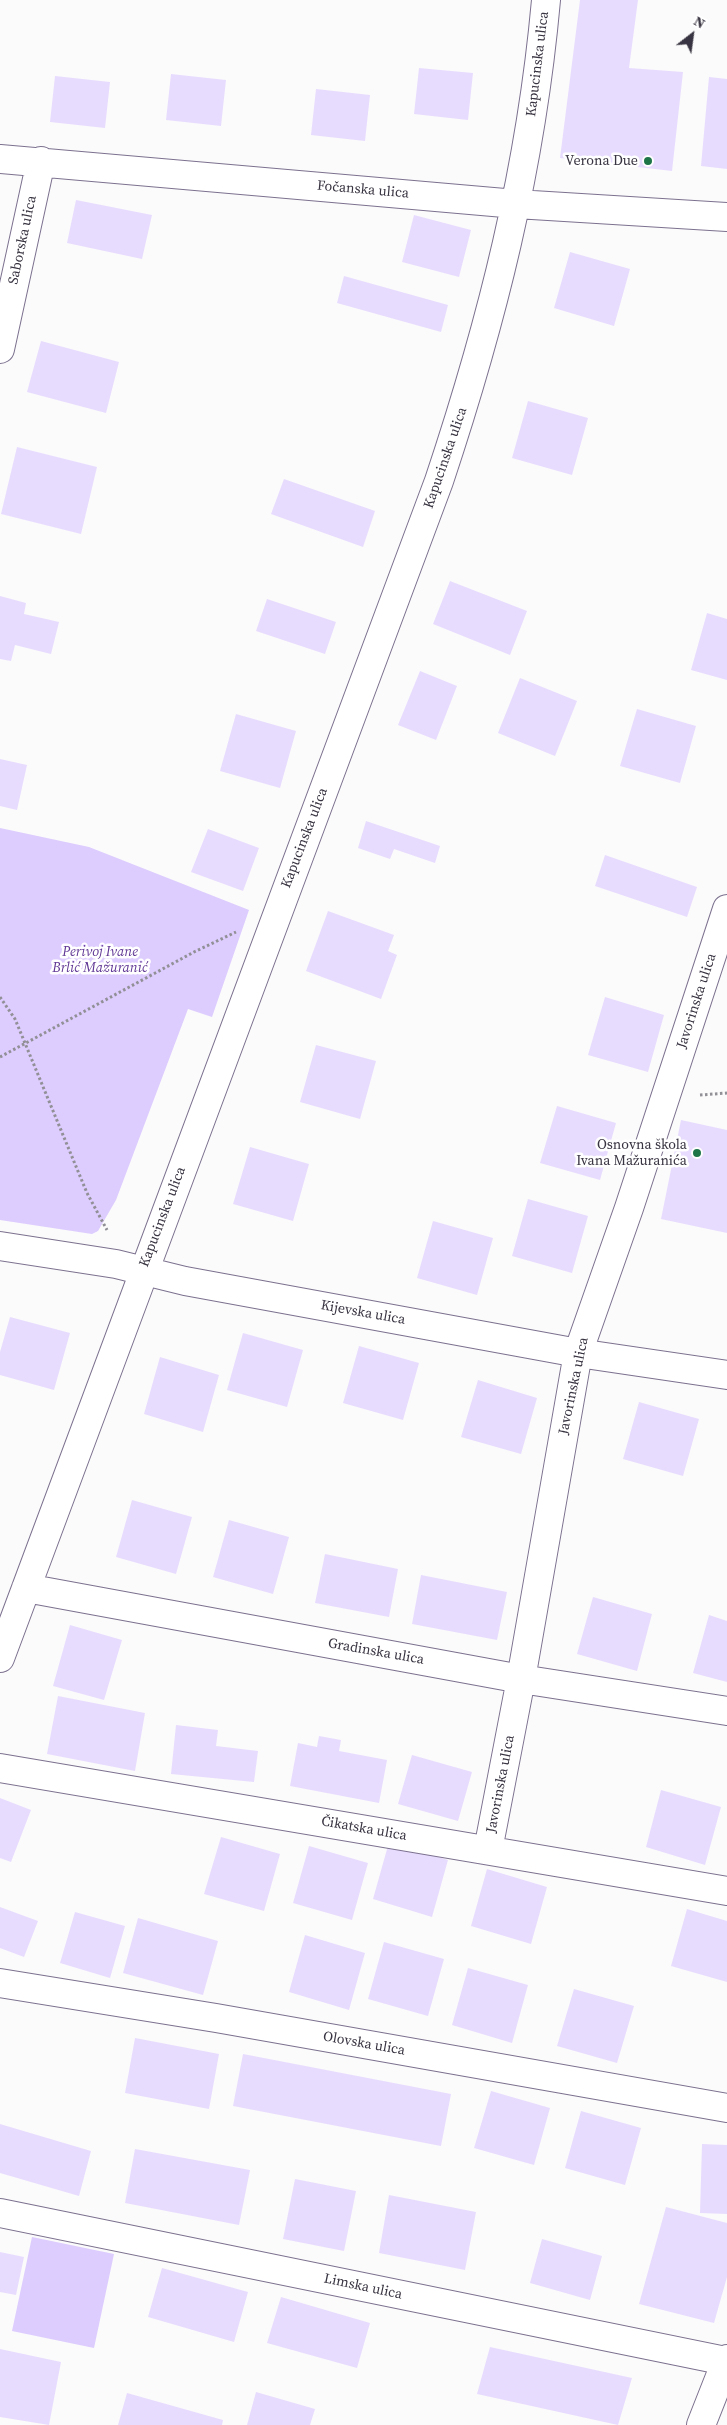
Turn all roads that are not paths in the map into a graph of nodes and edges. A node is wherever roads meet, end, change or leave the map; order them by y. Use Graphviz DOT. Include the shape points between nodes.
graph roads {
  1 [pos="546,0"];
  2 [pos="0,159"];
  3 [pos="40,161"];
  4 [pos="516,204"];
  5 [pos="727,217"];
  6 [pos="0,349"];
  7 [pos="727,909"];
  8 [pos="0,1246"];
  9 [pos="143,1271"];
  10 [pos="578,1352"];
  11 [pos="727,1375"];
  12 [pos="26,1588"];
  13 [pos="7,1620"];
  14 [pos="0,1658"];
  15 [pos="521,1679"];
  16 [pos="727,1712"];
  17 [pos="0,1768"];
  18 [pos="488,1850"];
  19 [pos="727,1891"];
  20 [pos="0,1983"];
  21 [pos="727,2108"];
  22 [pos="0,2213"];
  23 [pos="726,2360"];
  24 [pos="701,2425"];
  1 -- 4 [label="street, Kapucinska ulica" via="528,143"];
  2 -- 3 [label="street, Fočanska ulica"];
  3 -- 4 [label="street, Fočanska ulica"];
  3 -- 6 [label="street, Saborska ulica"];
  4 -- 5 [label="street, Fočanska ulica"];
  4 -- 9 [label="street, Kapucinska ulica" via="471,386 438,481"];
  7 -- 10 [label="street, Javorinska ulica"];
  8 -- 9 [label="street, Kijevska ulica"];
  9 -- 10 [label="street, Kijevska ulica"];
  9 -- 12 [label="street, Kapucinska ulica"];
  10 -- 11 [label="street, Kijevska ulica"];
  10 -- 15 [label="street, Javorinska ulica"];
  12 -- 13 [label="street, Kapucinska ulica"];
  12 -- 15 [label="street, Gradinska ulica"];
  13 -- 14 [label="street, Kapucinska ulica"];
  15 -- 16 [label="street, Gradinska ulica"];
  15 -- 18 [label="street, Javorinska ulica"];
  17 -- 18 [label="street, Čikatska ulica"];
  18 -- 19 [label="street, Čikatska ulica"];
  20 -- 21 [label="street, Olovska ulica"];
  22 -- 23 [label="street, Limska ulica"];
  23 -- 24 [label="street"];
}
